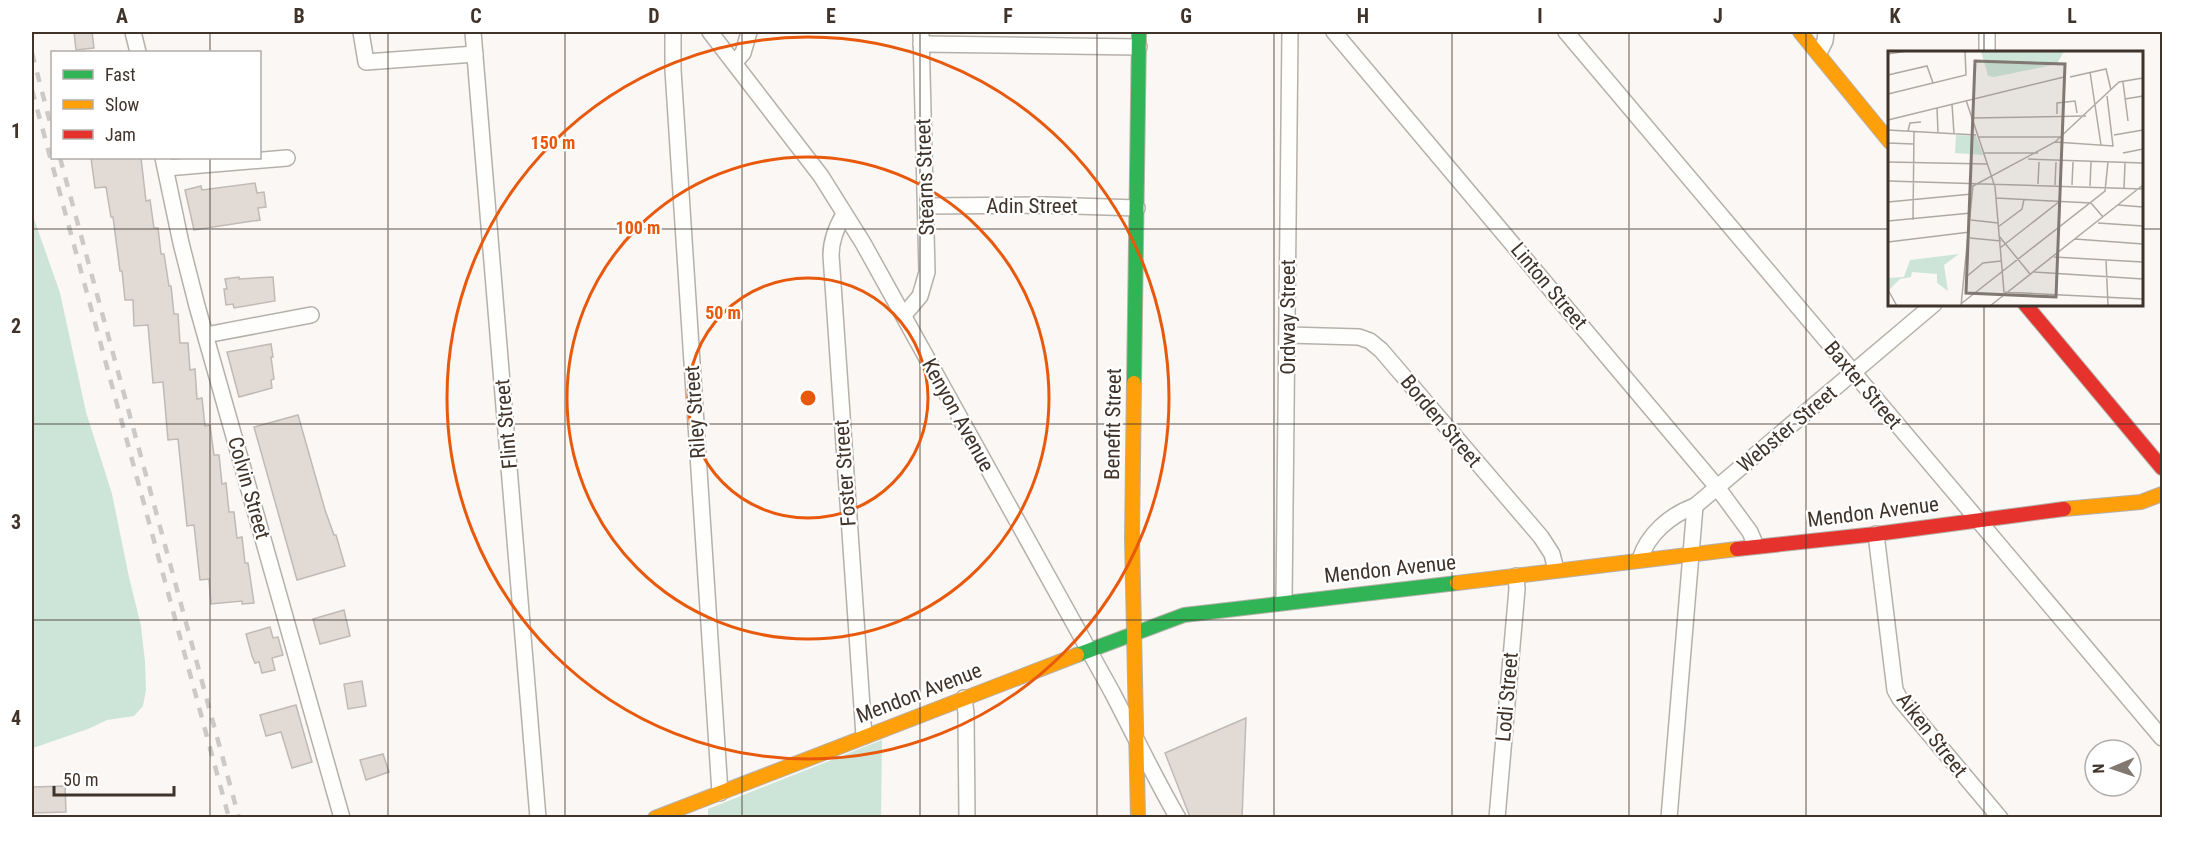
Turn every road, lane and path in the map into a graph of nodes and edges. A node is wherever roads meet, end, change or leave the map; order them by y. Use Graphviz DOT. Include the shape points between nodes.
graph roads {
  1 [pos="133,32"];
  2 [pos="361,32"];
  3 [pos="473,32"];
  4 [pos="673,32"];
  5 [pos="710,32"];
  6 [pos="749,32"];
  7 [pos="1139,32"];
  8 [pos="1290,32"];
  9 [pos="1334,32"];
  10 [pos="1566,32"];
  11 [pos="1800,32"];
  12 [pos="1826,32"];
  13 [pos="1987,32"];
  14 [pos="921,38"];
  15 [pos="1139,47"];
  16 [pos="138,51"];
  17 [pos="1987,51"];
  18 [pos="1819,53"];
  19 [pos="475,54"];
  20 [pos="735,62"];
  21 [pos="1888,139"];
  22 [pos="287,158"];
  23 [pos="165,163"];
  24 [pos="926,206"];
  25 [pos="1137,208"];
  26 [pos="844,214"];
  27 [pos="1932,306"];
  28 [pos="2027,306"];
  29 [pos="311,315"];
  30 [pos="904,315"];
  31 [pos="206,335"];
  32 [pos="1288,335"];
  33 [pos="1853,373"];
  34 [pos="2163,468"];
  35 [pos="1717,487"];
  36 [pos="2163,494"];
  37 [pos="1695,506"];
  38 [pos="1978,521"];
  39 [pos="1876,534"];
  40 [pos="1756,546"];
  41 [pos="1690,553"];
  42 [pos="1640,559"];
  43 [pos="1556,570"];
  44 [pos="1516,576"];
  45 [pos="1284,602"];
  46 [pos="1133,634"];
  47 [pos="1089,651"];
  48 [pos="964,699"];
  49 [pos="864,736"];
  50 [pos="1137,738"];
  51 [pos="2163,738"];
  52 [pos="720,793"];
  53 [pos="695,810"];
  54 [pos="342,818"];
  55 [pos="538,818"];
  56 [pos="655,818"];
  57 [pos="968,818"];
  58 [pos="1138,818"];
  59 [pos="1178,818"];
  60 [pos="1497,818"];
  61 [pos="1669,818"];
  62 [pos="2000,818"];
  1 -- 16 [label="street"];
  2 -- 19 [label="street" via="366,62"];
  3 -- 19 [label="street, Flint Street"];
  4 -- 52 [label="street, Riley Street"];
  5 -- 20 [label="street, Kenyon Avenue"];
  6 -- 20 [label="street" via="743,52"];
  7 -- 15 [label="street, Benefit Street"];
  8 -- 32 [label="street, Ordway Street"];
  9 -- 35 [label="street, Linton Street"];
  10 -- 33 [label="street, Baxter Street"];
  11 -- 18 [label="street"];
  12 -- 18 [label="street"];
  13 -- 17 [label="street"];
  14 -- 15 [label="street"];
  14 -- 24 [label="street, Stearns Street"];
  15 -- 25 [label="street, Benefit Street"];
  18 -- 21 [label="street"];
  19 -- 55 [label="street, Flint Street"];
  20 -- 26 [label="street, Kenyon Avenue" via="821,176"];
  22 -- 23 [label="street"];
  23 -- 31 [label="street, Colvin Street"];
  24 -- 25 [label="street, Adin Street"];
  24 -- 30 [label="street, Stearns Street" via="924,285 915,305"];
  25 -- 46 [label="street, Benefit Street"];
  26 -- 30 [label="street, Kenyon Avenue"];
  26 -- 49 [label="street, Foster Street" via="831,255"];
  27 -- 33 [label="street, Webster Street"];
  28 -- 34 [label="street"];
  29 -- 31 [label="street"];
  30 -- 47 [label="street, Kenyon Avenue"];
  31 -- 54 [label="street, Colvin Street"];
  32 -- 43 [label="street, Borden Street" via="1359,337 1381,350 1540,537 1552,554"];
  32 -- 45 [label="street, Ordway Street"];
  33 -- 35 [label="street, Webster Street"];
  33 -- 38 [label="street, Baxter Street"];
  35 -- 37 [label="street, Webster Street"];
  35 -- 40 [label="street, Linton Street"];
  36 -- 38 [label="street, Mendon Avenue" via="2141,502"];
  37 -- 41 [label="street"];
  37 -- 42 [label="street, Webster Street" via="1663,525 1645,544"];
  38 -- 39 [label="street, Mendon Avenue"];
  38 -- 51 [label="street, Baxter Street"];
  39 -- 40 [label="street, Mendon Avenue"];
  39 -- 62 [label="street, Aiken Street" via="1895,690"];
  40 -- 41 [label="street, Mendon Avenue"];
  41 -- 42 [label="street, Mendon Avenue"];
  41 -- 61 [label="street"];
  42 -- 43 [label="street, Mendon Avenue"];
  43 -- 44 [label="street, Mendon Avenue"];
  44 -- 45 [label="street, Mendon Avenue"];
  44 -- 60 [label="street, Lodi Street"];
  45 -- 46 [label="street, Mendon Avenue" via="1184,615"];
  46 -- 47 [label="street, Mendon Avenue"];
  46 -- 50 [label="street, Benefit Street"];
  47 -- 48 [label="street, Mendon Avenue"];
  47 -- 50 [label="street, Kenyon Avenue"];
  48 -- 49 [label="street, Mendon Avenue"];
  48 -- 57 [label="street"];
  49 -- 52 [label="street, Mendon Avenue"];
  50 -- 58 [label="street, Benefit Street"];
  50 -- 59 [label="street, Kenyon Avenue"];
  52 -- 53 [label="street, Mendon Avenue"];
  53 -- 56 [label="street, Mendon Avenue"];
}
